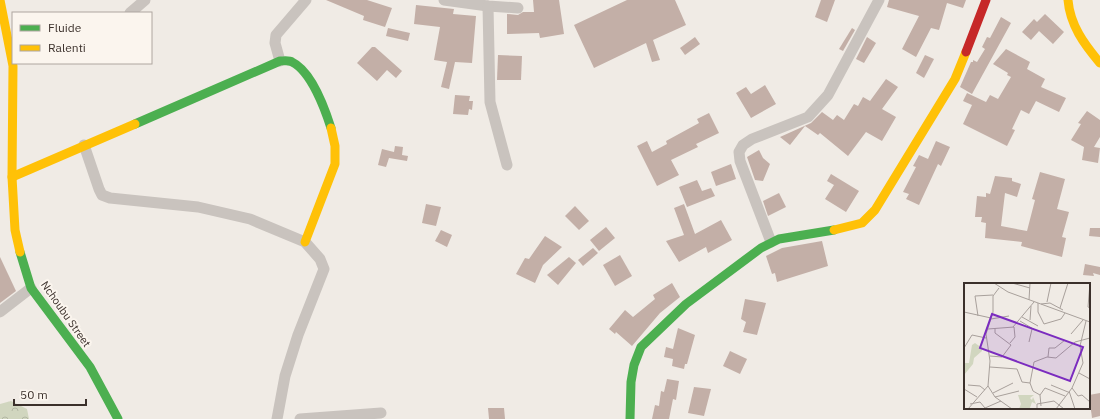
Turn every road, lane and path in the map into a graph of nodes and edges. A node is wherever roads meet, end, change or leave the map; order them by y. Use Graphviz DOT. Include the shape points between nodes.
graph roads {
  1 [pos="0,0"];
  2 [pos="145,0"];
  3 [pos="306,0"];
  4 [pos="444,0"];
  5 [pos="879,0"];
  6 [pos="986,0"];
  7 [pos="1068,0"];
  8 [pos="488,6"];
  9 [pos="518,8"];
  10 [pos="131,12"];
  11 [pos="4,47"];
  12 [pos="12,58"];
  13 [pos="280,61"];
  14 [pos="1100,63"];
  15 [pos="16,64"];
  16 [pos="84,145"];
  17 [pos="507,165"];
  18 [pos="12,177"];
  19 [pos="304,242"];
  20 [pos="771,242"];
  21 [pos="31,288"];
  22 [pos="0,312"];
  23 [pos="381,413"];
  24 [pos="118,419"];
  25 [pos="277,419"];
  26 [pos="300,419"];
  27 [pos="630,419"];
  1 -- 11 [label="street, Nchoubu Street"];
  2 -- 10 [label="street"];
  3 -- 13 [label="street" via="276,35 275,43"];
  4 -- 8 [label="street"];
  5 -- 20 [label="street" via="828,96 808,117 752,139 743,145 739,152 740,161"];
  6 -- 20 [label="street" via="956,79 875,210 862,223 850,227 791,236"];
  7 -- 14 [label="street" via="1075,29"];
  8 -- 9 [label="street"];
  8 -- 17 [label="street" via="490,102"];
  11 -- 12 [label="street, Nchoubu Street"];
  13 -- 16 [label="street" via="178,107"];
  13 -- 19 [label="street" via="290,60 311,81 328,121 336,156 331,177"];
  15 -- 18 [label="street, Nchoubu Street"];
  16 -- 18 [label="street"];
  16 -- 19 [label="street" via="102,195 198,207 250,219"];
  18 -- 21 [label="street, Nchoubu Street" via="15,230"];
  19 -- 25 [label="street" via="320,259 324,269 285,376"];
  20 -- 27 [label="street" via="686,304 641,347 628,387"];
  21 -- 22 [label="street"];
  21 -- 24 [label="street, Nchoubu Street" via="90,367"];
  23 -- 26 [label="street"];
}
